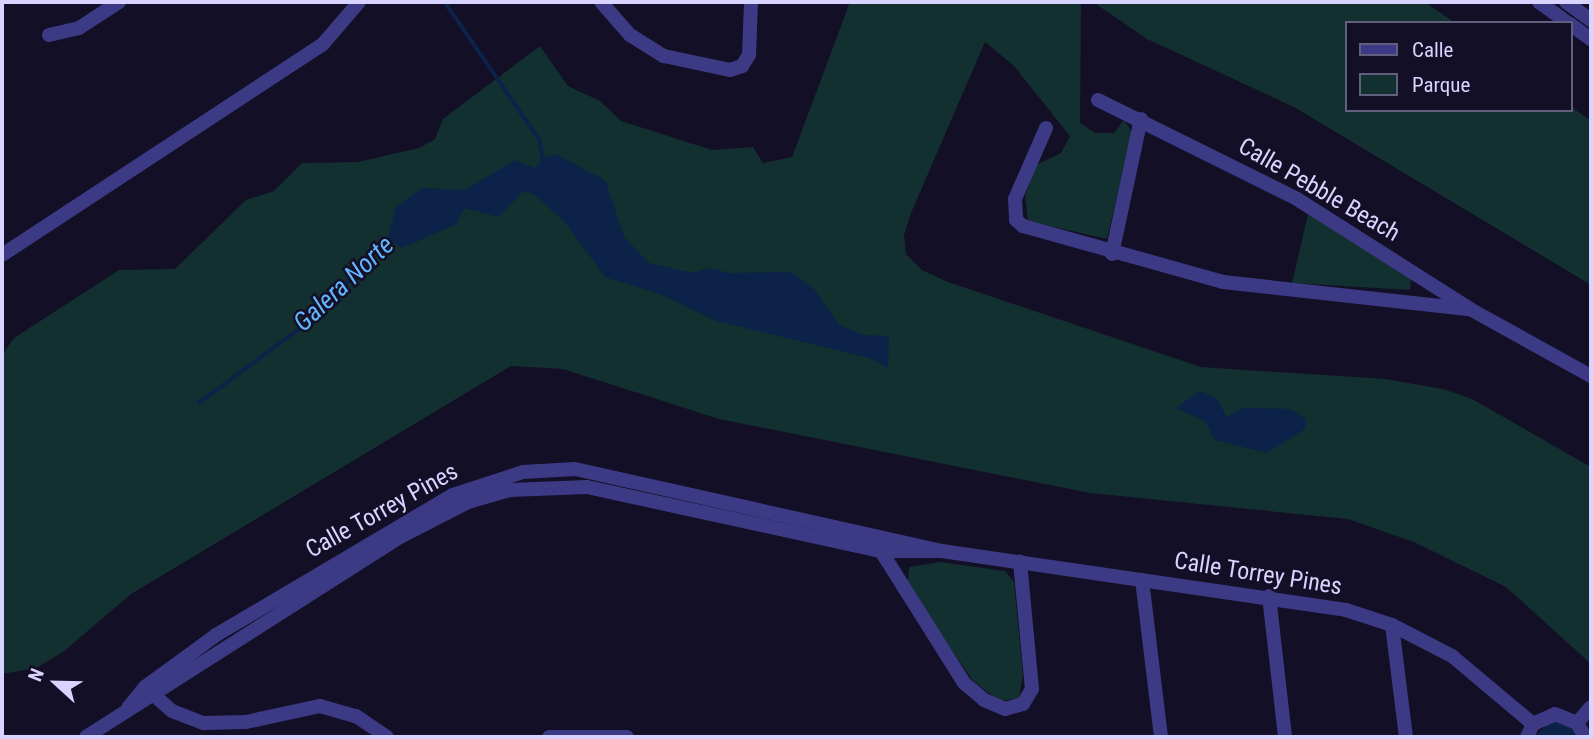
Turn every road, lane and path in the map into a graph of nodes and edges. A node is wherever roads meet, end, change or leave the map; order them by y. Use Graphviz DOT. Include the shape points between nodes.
graph roads {
  1 [pos="120,2"];
  2 [pos="359,2"];
  3 [pos="601,2"];
  4 [pos="751,2"];
  5 [pos="1539,2"];
  6 [pos="1566,2"];
  7 [pos="99,7"];
  8 [pos="1591,20"];
  9 [pos="1565,21"];
  10 [pos="1572,26"];
  11 [pos="49,35"];
  12 [pos="1591,39"];
  13 [pos="1098,100"];
  14 [pos="1140,119"];
  15 [pos="1046,128"];
  16 [pos="1112,254"];
  17 [pos="2,255"];
  18 [pos="1470,309"];
  19 [pos="1591,376"];
  20 [pos="881,551"];
  21 [pos="942,551"];
  22 [pos="1020,562"];
  23 [pos="1142,580"];
  24 [pos="1269,596"];
  25 [pos="1392,625"];
  26 [pos="149,691"];
  27 [pos="1591,707"];
  28 [pos="1577,723"];
  29 [pos="1530,731"];
  30 [pos="575,736"];
  31 [pos="86,737"];
  32 [pos="387,737"];
  33 [pos="549,737"];
  34 [pos="627,737"];
  35 [pos="1161,737"];
  36 [pos="1285,737"];
  37 [pos="1406,737"];
  38 [pos="1586,737"];
  1 -- 7 [label="street"];
  2 -- 17 [label="street" via="323,44"];
  3 -- 4 [label="street" via="630,35 664,56 737,70 749,55"];
  5 -- 9 [label="street"];
  6 -- 8 [label="street"];
  7 -- 11 [label="street" via="79,29"];
  10 -- 12 [label="street"];
  13 -- 14 [label="street, Calle Pebble Beach"];
  14 -- 16 [label="street"];
  14 -- 18 [label="street, Calle Pebble Beach" via="1319,211"];
  15 -- 16 [label="street, Calle Pebble Beach" via="1019,187 1016,220"];
  16 -- 18 [label="street, Calle Pebble Beach" via="1223,282"];
  18 -- 19 [label="street, Calle Pebble Beach"];
  20 -- 21 [label="street, Calle Torrey Pines"];
  20 -- 22 [label="street" via="964,683 984,700 1005,709 1023,704 1032,689"];
  20 -- 26 [label="street, Calle Torrey Pines" via="587,487 510,491 468,502 400,537"];
  21 -- 22 [label="street, Calle Torrey Pines"];
  21 -- 26 [label="street, Calle Torrey Pines" via="605,472 523,472 473,486 397,526 266,603"];
  22 -- 23 [label="street, Calle Torrey Pines"];
  23 -- 24 [label="street, Calle Torrey Pines"];
  23 -- 35 [label="street"];
  24 -- 25 [label="street, Calle Torrey Pines"];
  24 -- 36 [label="street"];
  25 -- 29 [label="street, Calle Torrey Pines" via="1467,666"];
  25 -- 37 [label="street"];
  26 -- 31 [label="street, Calle Torrey Pines"];
  26 -- 32 [label="street" via="183,716 218,724 307,705 356,716"];
  27 -- 28 [label="street"];
  28 -- 29 [label="street" via="1555,714"];
  28 -- 38 [label="street"];
  30 -- 33 [label="street"];
  30 -- 34 [label="street"];
}
